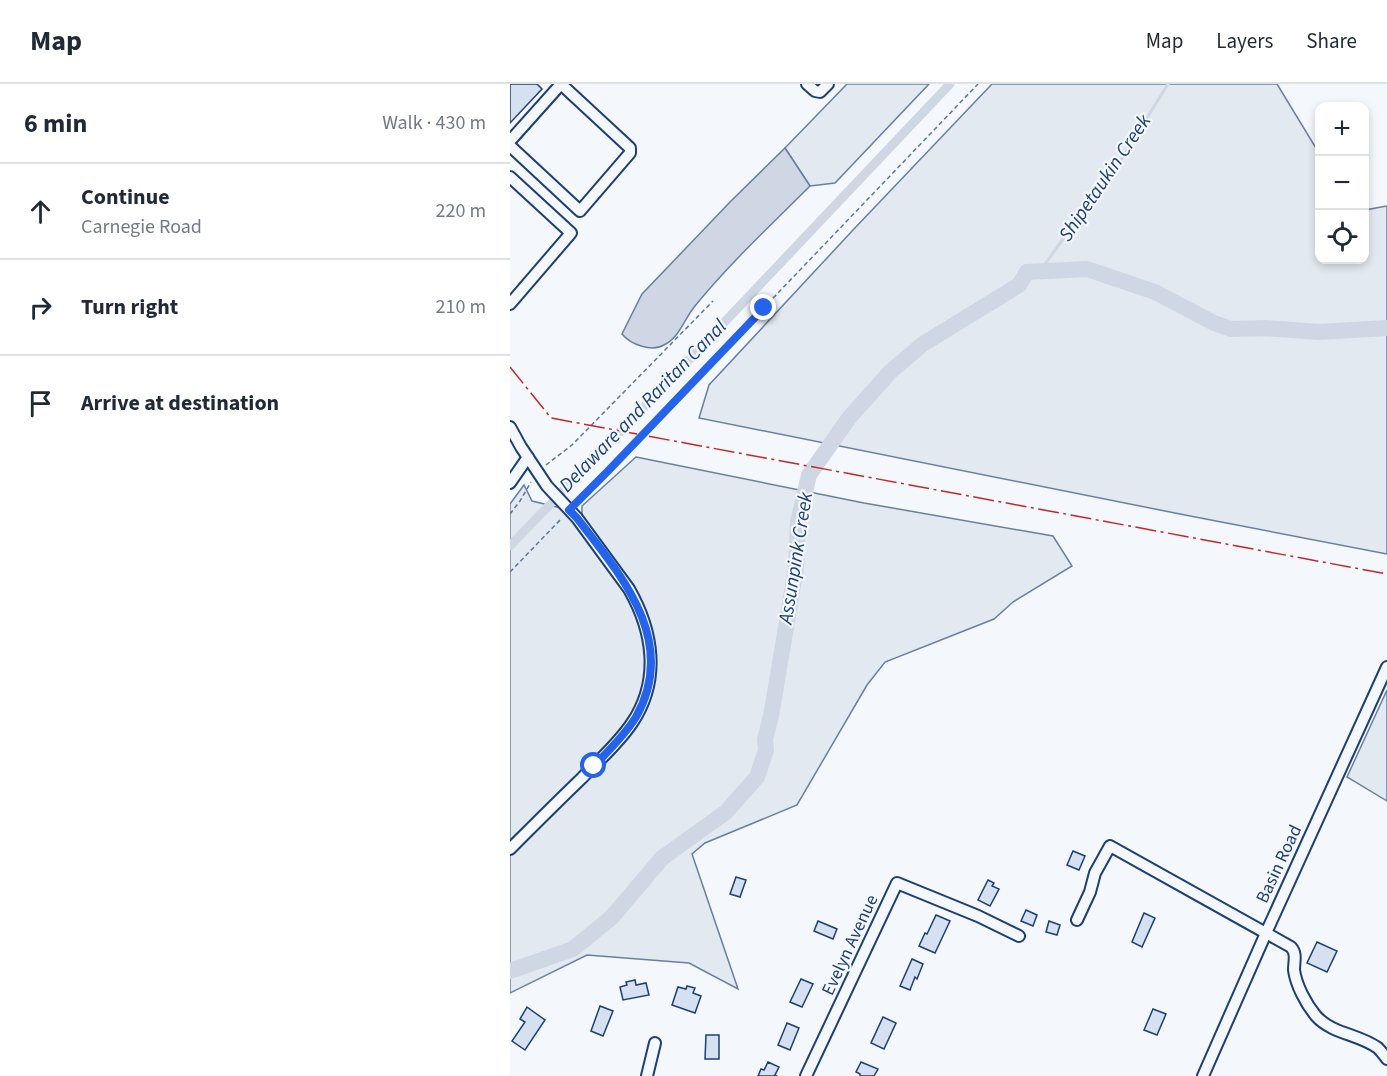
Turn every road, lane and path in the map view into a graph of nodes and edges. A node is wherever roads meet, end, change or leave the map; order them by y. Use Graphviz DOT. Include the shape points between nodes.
graph roads {
  1 [pos="561,84"];
  2 [pos="807,84"];
  3 [pos="828,84"];
  4 [pos="978,84"];
  5 [pos="510,141"];
  6 [pos="510,146"];
  7 [pos="510,177"];
  8 [pos="563,195"];
  9 [pos="549,212"];
  10 [pos="714,301"];
  11 [pos="510,303"];
  12 [pos="510,427"];
  13 [pos="528,457"];
  14 [pos="538,471"];
  15 [pos="510,483"];
  16 [pos="565,506"];
  17 [pos="510,507"];
  18 [pos="511,512"];
  19 [pos="510,572"];
  20 [pos="1387,667"];
  21 [pos="510,849"];
  22 [pos="1077,920"];
  23 [pos="1266,933"];
  24 [pos="1019,936"];
  25 [pos="655,1043"];
  26 [pos="1387,1059"];
  27 [pos="647,1076"];
  28 [pos="806,1076"];
  29 [pos="1203,1076"];
  1 -- 5 [label="street"];
  1 -- 8 [label="street" via="630,148 580,211"];
  2 -- 3 [label="street" via="820,92"];
  4 -- 16 [label="path" via="608,471"];
  6 -- 8 [label="street"];
  7 -- 9 [label="street"];
  8 -- 9 [label="street"];
  9 -- 11 [label="street" via="572,233"];
  10 -- 14 [label="path" via="572,445"];
  12 -- 13 [label="street"];
  13 -- 14 [label="street"];
  13 -- 15 [label="street"];
  14 -- 16 [label="street"];
  14 -- 18 [label="path"];
  16 -- 19 [label="path"];
  16 -- 21 [label="street" via="636,601 650,652 648,686 636,717 617,742"];
  17 -- 18 [label="path"];
  20 -- 23 [label="street, Basin Road"];
  22 -- 23 [label="street" via="1110,846"];
  23 -- 26 [label="street" via="1292,947 1298,982 1316,1016 1324,1024 1379,1049"];
  23 -- 29 [label="street, Basin Road"];
  24 -- 28 [label="street, Evelyn Avenue" via="897,883"];
  25 -- 27 [label="street"];
}
